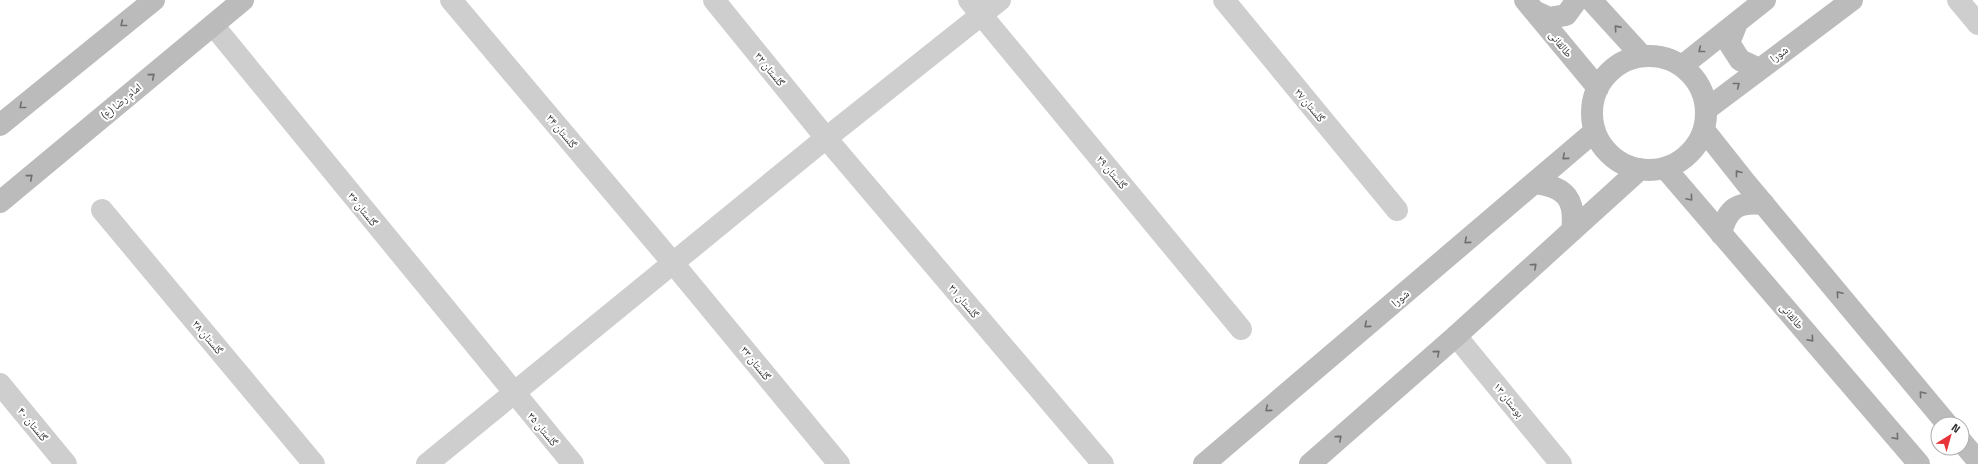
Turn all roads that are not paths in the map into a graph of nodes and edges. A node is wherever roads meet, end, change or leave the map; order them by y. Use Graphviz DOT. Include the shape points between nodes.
graph roads {
  1 [pos="154,0"];
  2 [pos="243,0"];
  3 [pos="451,0"];
  4 [pos="714,0"];
  5 [pos="1000,0"];
  6 [pos="1224,0"];
  7 [pos="1577,0"];
  8 [pos="1591,0"];
  9 [pos="1765,0"];
  10 [pos="1852,0"];
  11 [pos="1958,0"];
  12 [pos="1530,5"];
  13 [pos="976,8"];
  14 [pos="1737,23"];
  15 [pos="1978,24"];
  16 [pos="213,25"];
  17 [pos="1642,56"];
  18 [pos="1682,66"];
  19 [pos="1759,69"];
  20 [pos="1598,88"];
  21 [pos="1706,109"];
  22 [pos="0,125"];
  23 [pos="1704,130"];
  24 [pos="1595,131"];
  25 [pos="826,138"];
  26 [pos="1665,168"];
  27 [pos="1640,169"];
  28 [pos="1535,183"];
  29 [pos="0,202"];
  30 [pos="1764,204"];
  31 [pos="102,210"];
  32 [pos="1397,210"];
  33 [pos="1572,231"];
  34 [pos="1721,234"];
  35 [pos="673,263"];
  36 [pos="1242,329"];
  37 [pos="1456,336"];
  38 [pos="0,384"];
  39 [pos="514,393"];
  40 [pos="1940,416"];
  41 [pos="1970,452"];
  42 [pos="1978,461"];
  43 [pos="66,464"];
  44 [pos="314,464"];
  45 [pos="427,464"];
  46 [pos="572,464"];
  47 [pos="839,464"];
  48 [pos="1103,464"];
  49 [pos="1204,464"];
  50 [pos="1310,464"];
  51 [pos="1561,464"];
  52 [pos="1919,464"];
  1 -- 22 [label="street, one-way"];
  2 -- 16 [label="street, امام رضا (ع)"];
  3 -- 35 [label="street, گلستان ۳۴"];
  4 -- 25 [label="street, گلستان ۳۲"];
  5 -- 13 [label="street"];
  6 -- 32 [label="street, گلستان ۲۷"];
  7 -- 12 [label="street" via="1566,15 1549,18"];
  17 -- 8 [label="street, one-way"];
  9 -- 14 [label="street"];
  10 -- 19 [label="street, شورا"];
  11 -- 15 [label="street"];
  12 -- 20 [label="street, طالقانی"];
  13 -- 25 [label="street"];
  13 -- 36 [label="street, گلستان ۲۹"];
  14 -- 18 [label="street, one-way"];
  14 -- 19 [label="street" via="1729,43 1740,60"];
  29 -- 16 [label="street, امام رضا (ع), one-way"];
  16 -- 39 [label="street, گلستان ۳۶"];
  17 -- 18 [label="street" via="1656,56"];
  17 -- 20 [label="street" via="1624,62 1608,73"];
  18 -- 21 [label="street" via="1699,85"];
  21 -- 19 [label="street, شورا, one-way"];
  20 -- 24 [label="street" via="1592,110"];
  21 -- 23 [label="street"];
  23 -- 26 [label="street" via="1695,147 1682,160"];
  30 -- 23 [label="street, one-way"];
  24 -- 27 [label="street" via="1605,149 1621,162"];
  24 -- 28 [label="street, شورا, one-way"];
  25 -- 35 [label="street"];
  25 -- 48 [label="street, گلستان ۳۱"];
  26 -- 27 [label="street"];
  26 -- 34 [label="street, طالقانی, one-way"];
  27 -- 33 [label="street"];
  28 -- 33 [label="street" via="1553,185 1567,196 1574,213"];
  28 -- 49 [label="street, شورا, one-way"];
  30 -- 34 [label="street" via="1748,202 1734,207 1724,219"];
  40 -- 30 [label="street, one-way"];
  31 -- 44 [label="street, گلستان ۳۸"];
  37 -- 33 [label="street, one-way"];
  34 -- 52 [label="street, طالقانی, one-way"];
  35 -- 39 [label="street"];
  35 -- 47 [label="street, گلستان ۳۳"];
  50 -- 37 [label="street, one-way"];
  37 -- 51 [label="street, بوستان ۱۳"];
  38 -- 43 [label="street, گلستان ۴۰"];
  39 -- 45 [label="street"];
  39 -- 46 [label="street, گلستان ۳۵"];
  41 -- 42 [label="street"];
}
